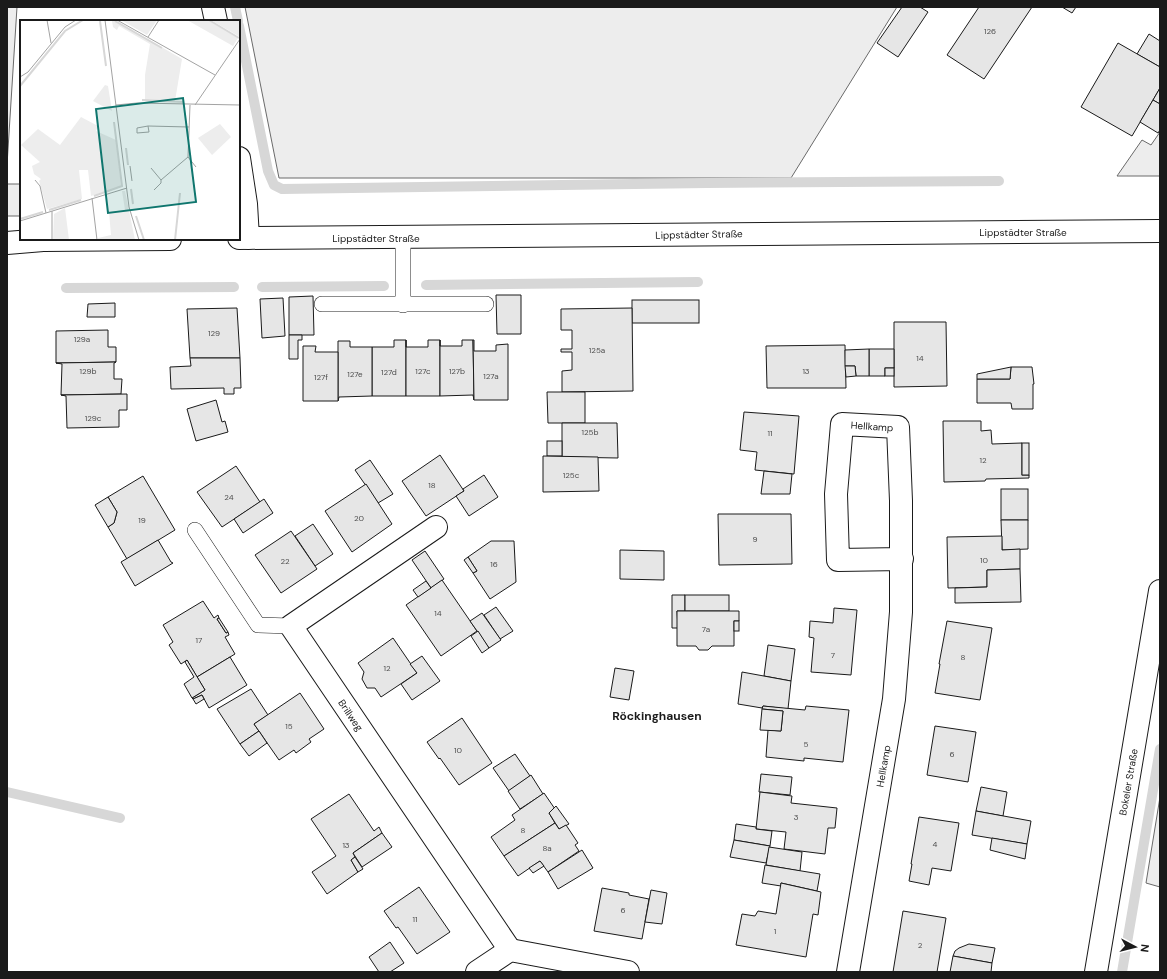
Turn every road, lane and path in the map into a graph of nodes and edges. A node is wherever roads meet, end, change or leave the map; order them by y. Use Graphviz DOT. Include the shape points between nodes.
graph roads {
  1 [pos="214,7"];
  2 [pos="216,20"];
  3 [pos="240,165"];
  4 [pos="1160,231"];
  5 [pos="244,238"];
  6 [pos="403,238"];
  7 [pos="43,240"];
  8 [pos="7,242"];
  9 [pos="322,304"];
  10 [pos="486,304"];
  11 [pos="403,305"];
  12 [pos="436,527"];
  13 [pos="195,530"];
  14 [pos="902,559"];
  15 [pos="1160,591"];
  16 [pos="291,626"];
  17 [pos="510,950"];
  18 [pos="477,972"];
  19 [pos="628,972"];
  20 [pos="848,972"];
  21 [pos="1096,972"];
  1 -- 2 [label="street"];
  3 -- 5 [label="street" via="246,204"];
  4 -- 6 [label="street, Lippstädter Straße"];
  5 -- 6 [label="street, Lippstädter Straße"];
  6 -- 11 [label="lane"];
  7 -- 8 [label="street"];
  9 -- 11 [label="lane"];
  10 -- 11 [label="lane"];
  12 -- 16 [label="street"];
  13 -- 16 [label="lane" via="258,624"];
  14 -- 14 [label="street, Hellkamp" via="898,427 842,424 836,494 838,560"];
  14 -- 20 [label="street, Hellkamp" via="901,612 894,699"];
  15 -- 21 [label="street, Bokeler Straße"];
  16 -- 17 [label="street, Brillweg"];
  17 -- 18 [label="street"];
  17 -- 19 [label="street"];
}
